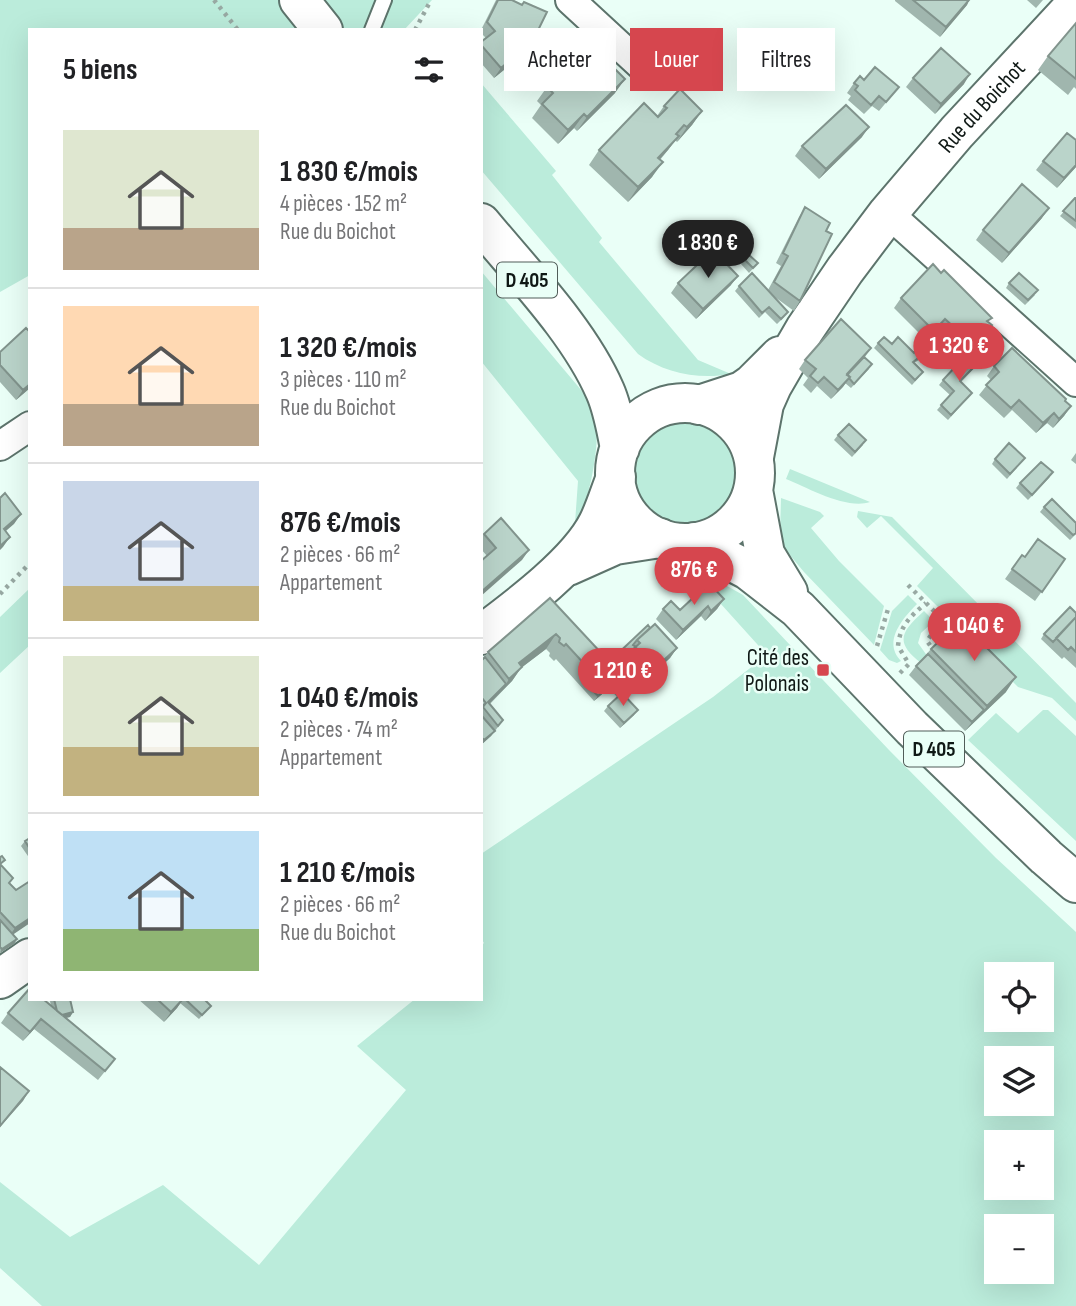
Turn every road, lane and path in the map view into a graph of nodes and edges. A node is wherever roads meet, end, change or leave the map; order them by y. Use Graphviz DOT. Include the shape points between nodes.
graph roads {
  1 [pos="214,0"];
  2 [pos="299,0"];
  3 [pos="384,0"];
  4 [pos="431,0"];
  5 [pos="570,0"];
  6 [pos="1076,4"];
  7 [pos="236,28"];
  8 [pos="321,28"];
  9 [pos="373,28"];
  10 [pos="416,28"];
  11 [pos="630,55"];
  12 [pos="888,213"];
  13 [pos="483,225"];
  14 [pos="805,329"];
  15 [pos="574,337"];
  16 [pos="1076,382"];
  17 [pos="689,404"];
  18 [pos="28,427"];
  19 [pos="0,446"];
  20 [pos="618,463"];
  21 [pos="754,473"];
  22 [pos="677,540"];
  23 [pos="28,565"];
  24 [pos="560,570"];
  25 [pos="908,585"];
  26 [pos="0,594"];
  27 [pos="926,603"];
  28 [pos="798,609"];
  29 [pos="888,609"];
  30 [pos="483,633"];
  31 [pos="934,651"];
  32 [pos="875,654"];
  33 [pos="897,676"];
  34 [pos="1076,883"];
  35 [pos="28,959"];
  36 [pos="0,979"];
  1 -- 7 [label="path"];
  2 -- 8 [label="main road"];
  3 -- 9 [label="lane"];
  4 -- 10 [label="path"];
  5 -- 11 [label="street"];
  6 -- 12 [label="main road, Rue du Boichot"];
  12 -- 14 [label="main road, Rue du Boichot"];
  12 -- 16 [label="street"];
  13 -- 15 [label="main road, D 405"];
  14 -- 17 [label="main road, Rue du Boichot" via="742,391"];
  14 -- 21 [label="main road, Rue du Boichot" via="764,404"];
  15 -- 17 [label="main road, D 405" via="628,381 652,394"];
  15 -- 20 [label="main road, D 405" via="611,406"];
  17 -- 20 [label="main road" via="648,414 631,429"];
  17 -- 21 [label="main road" via="718,411 734,423 747,438"];
  18 -- 19 [label="street"];
  20 -- 22 [label="main road" via="626,510 641,527"];
  20 -- 24 [label="main road" via="598,524"];
  21 -- 22 [label="main road" via="750,501 736,521 717,536"];
  21 -- 28 [label="main road, D 405" via="765,554"];
  22 -- 24 [label="main road" via="615,545"];
  22 -- 28 [label="main road, D 405" via="748,570"];
  23 -- 26 [label="path"];
  24 -- 30 [label="main road"];
  25 -- 27 [label="path"];
  27 -- 31 [label="path" via="942,619 927,641"];
  27 -- 33 [label="path" via="901,629 898,646 909,664"];
  28 -- 34 [label="main road, D 405" via="912,728"];
  29 -- 32 [label="path"];
  35 -- 36 [label="main road"];
}
